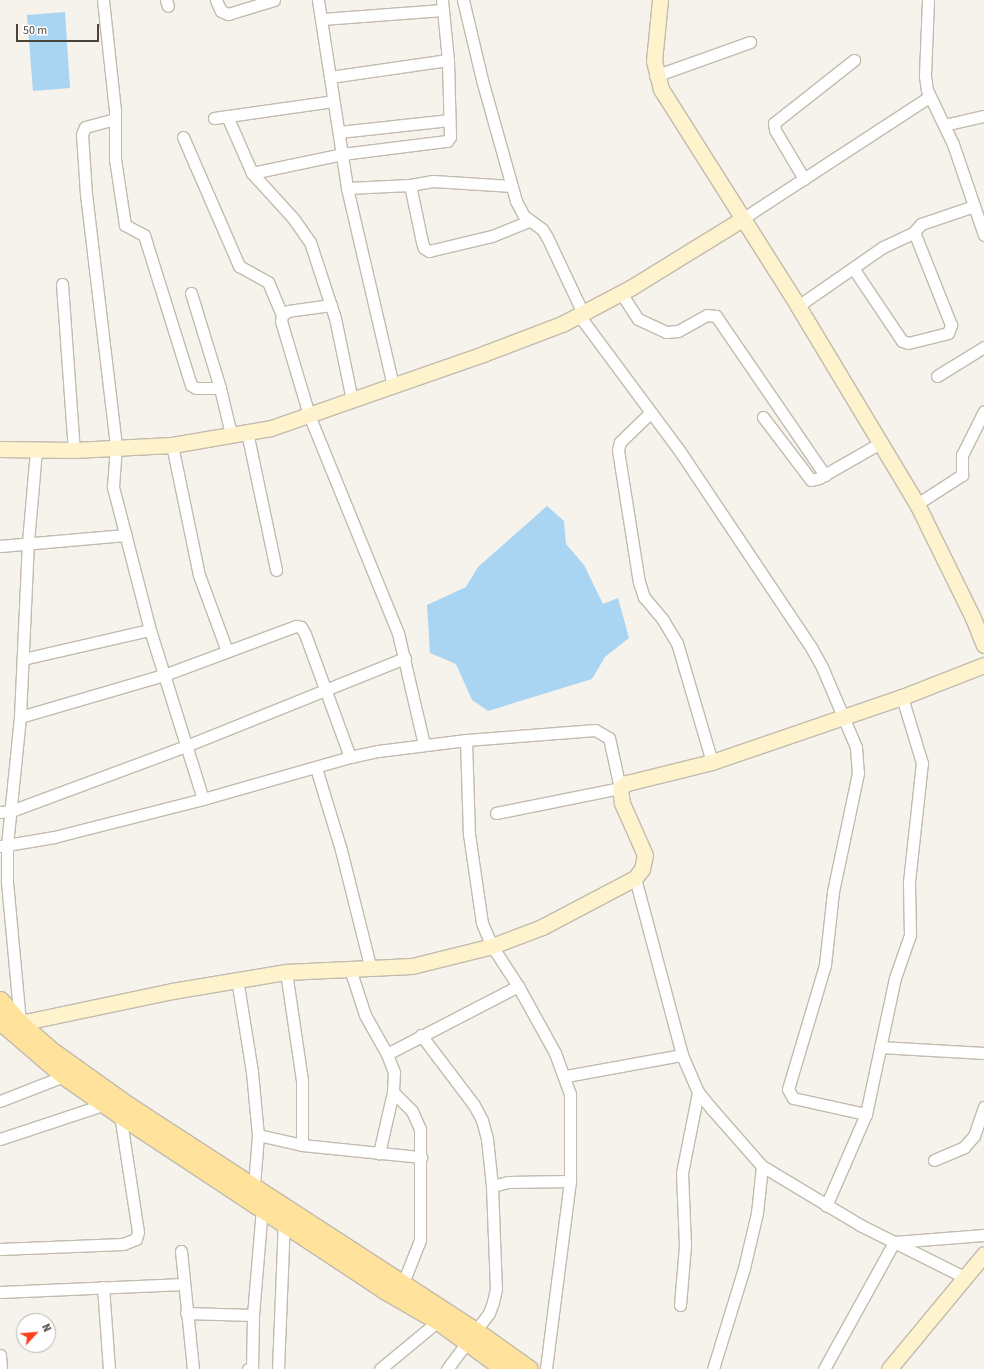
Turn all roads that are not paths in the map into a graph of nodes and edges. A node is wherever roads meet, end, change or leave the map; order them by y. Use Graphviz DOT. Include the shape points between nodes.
graph roads {
  1 [pos="103,0"];
  2 [pos="216,0"];
  3 [pos="274,0"];
  4 [pos="318,0"];
  5 [pos="464,0"];
  6 [pos="660,0"];
  7 [pos="928,0"];
  8 [pos="443,5"];
  9 [pos="322,19"];
  10 [pos="750,42"];
  11 [pos="448,60"];
  12 [pos="854,60"];
  13 [pos="655,76"];
  14 [pos="330,77"];
  15 [pos="928,97"];
  16 [pos="333,101"];
  17 [pos="227,116"];
  18 [pos="984,116"];
  19 [pos="214,118"];
  20 [pos="115,119"];
  21 [pos="450,120"];
  22 [pos="944,125"];
  23 [pos="339,132"];
  24 [pos="183,137"];
  25 [pos="342,154"];
  26 [pos="252,172"];
  27 [pos="804,179"];
  28 [pos="410,185"];
  29 [pos="512,186"];
  30 [pos="347,188"];
  31 [pos="974,206"];
  32 [pos="742,219"];
  33 [pos="529,220"];
  34 [pos="914,232"];
  35 [pos="984,235"];
  36 [pos="853,268"];
  37 [pos="62,284"];
  38 [pos="621,292"];
  39 [pos="191,293"];
  40 [pos="331,305"];
  41 [pos="798,306"];
  42 [pos="580,313"];
  43 [pos="282,315"];
  44 [pos="984,347"];
  45 [pos="937,376"];
  46 [pos="393,386"];
  47 [pos="220,388"];
  48 [pos="352,400"];
  49 [pos="984,411"];
  50 [pos="650,413"];
  51 [pos="309,415"];
  52 [pos="763,417"];
  53 [pos="247,432"];
  54 [pos="231,434"];
  55 [pos="880,443"];
  56 [pos="172,445"];
  57 [pos="116,446"];
  58 [pos="0,449"];
  59 [pos="36,450"];
  60 [pos="74,450"];
  61 [pos="825,475"];
  62 [pos="917,504"];
  63 [pos="126,535"];
  64 [pos="28,542"];
  65 [pos="0,546"];
  66 [pos="276,570"];
  67 [pos="150,630"];
  68 [pos="984,645"];
  69 [pos="227,651"];
  70 [pos="405,658"];
  71 [pos="24,659"];
  72 [pos="984,665"];
  73 [pos="164,675"];
  74 [pos="324,690"];
  75 [pos="902,697"];
  76 [pos="844,715"];
  77 [pos="20,717"];
  78 [pos="466,740"];
  79 [pos="424,745"];
  80 [pos="186,746"];
  81 [pos="350,757"];
  82 [pos="712,762"];
  83 [pos="316,768"];
  84 [pos="620,788"];
  85 [pos="203,799"];
  86 [pos="5,811"];
  87 [pos="496,813"];
  88 [pos="4,846"];
  89 [pos="635,878"];
  90 [pos="492,946"];
  91 [pos="350,969"];
  92 [pos="371,969"];
  93 [pos="286,972"];
  94 [pos="237,979"];
  95 [pos="518,986"];
  96 [pos="0,1000"];
  97 [pos="0,1021"];
  98 [pos="20,1023"];
  99 [pos="421,1035"];
  100 [pos="880,1047"];
  101 [pos="984,1053"];
  102 [pos="387,1054"];
  103 [pos="682,1055"];
  104 [pos="64,1076"];
  105 [pos="566,1076"];
  106 [pos="392,1092"];
  107 [pos="698,1092"];
  108 [pos="0,1101"];
  109 [pos="106,1104"];
  110 [pos="984,1107"];
  111 [pos="866,1114"];
  112 [pos="120,1115"];
  113 [pos="258,1135"];
  114 [pos="0,1139"];
  115 [pos="302,1145"];
  116 [pos="379,1153"];
  117 [pos="421,1157"];
  118 [pos="934,1160"];
  119 [pos="762,1166"];
  120 [pos="570,1182"];
  121 [pos="254,1186"];
  122 [pos="492,1186"];
  123 [pos="826,1206"];
  124 [pos="262,1208"];
  125 [pos="284,1222"];
  126 [pos="984,1235"];
  127 [pos="894,1242"];
  128 [pos="0,1249"];
  129 [pos="181,1251"];
  130 [pos="984,1254"];
  131 [pos="964,1277"];
  132 [pos="403,1283"];
  133 [pos="184,1284"];
  134 [pos="103,1287"];
  135 [pos="0,1292"];
  136 [pos="680,1305"];
  137 [pos="186,1313"];
  138 [pos="253,1315"];
  139 [pos="438,1321"];
  140 [pos="471,1337"];
  141 [pos="0,1355"];
  142 [pos="1,1369"];
  143 [pos="109,1369"];
  144 [pos="193,1369"];
  145 [pos="248,1369"];
  146 [pos="278,1369"];
  147 [pos="380,1369"];
  148 [pos="447,1369"];
  149 [pos="504,1369"];
  150 [pos="529,1369"];
  151 [pos="546,1369"];
  152 [pos="713,1369"];
  153 [pos="824,1369"];
  154 [pos="889,1369"];
  1 -- 20 [label="street"];
  2 -- 3 [label="street" via="221,12 228,14"];
  4 -- 9 [label="street"];
  5 -- 29 [label="street" via="482,80"];
  6 -- 13 [label="street"];
  7 -- 15 [label="street" via="925,76"];
  8 -- 9 [label="street"];
  8 -- 11 [label="street"];
  9 -- 14 [label="street"];
  10 -- 13 [label="street"];
  11 -- 14 [label="street"];
  11 -- 21 [label="street"];
  12 -- 27 [label="street" via="774,123 775,130"];
  13 -- 32 [label="street"];
  14 -- 16 [label="street"];
  15 -- 22 [label="street"];
  15 -- 27 [label="street"];
  16 -- 17 [label="street"];
  16 -- 23 [label="street"];
  17 -- 19 [label="street"];
  17 -- 26 [label="street"];
  18 -- 22 [label="street"];
  20 -- 47 [label="street" via="114,153 125,225 144,235 191,385 196,388"];
  20 -- 57 [label="street" via="85,127 82,134 86,194"];
  21 -- 23 [label="street"];
  21 -- 25 [label="street" via="450,137 440,143"];
  22 -- 31 [label="street"];
  23 -- 25 [label="street"];
  24 -- 43 [label="street" via="239,266 268,282"];
  25 -- 26 [label="street"];
  25 -- 30 [label="street"];
  26 -- 40 [label="street" via="293,218 310,242"];
  27 -- 32 [label="street"];
  28 -- 29 [label="street" via="432,181"];
  28 -- 30 [label="street"];
  28 -- 33 [label="street" via="422,242 424,248 429,251 492,236"];
  29 -- 33 [label="street" via="520,210"];
  30 -- 46 [label="street"];
  31 -- 34 [label="street" via="926,222"];
  31 -- 35 [label="street"];
  32 -- 38 [label="street"];
  32 -- 41 [label="street"];
  33 -- 42 [label="street" via="542,229 547,237"];
  34 -- 36 [label="street" via="883,247"];
  34 -- 36 [label="street" via="951,325 948,333 908,343 902,341"];
  36 -- 41 [label="street"];
  37 -- 60 [label="street"];
  38 -- 42 [label="street"];
  38 -- 61 [label="street" via="638,319 666,332 678,331 707,315 716,316"];
  39 -- 47 [label="street"];
  40 -- 43 [label="street"];
  40 -- 48 [label="street"];
  41 -- 55 [label="street"];
  42 -- 46 [label="street" via="543,332"];
  42 -- 50 [label="street"];
  43 -- 51 [label="street" via="281,321"];
  44 -- 45 [label="street"];
  46 -- 48 [label="street"];
  47 -- 54 [label="street"];
  48 -- 51 [label="street"];
  49 -- 62 [label="street" via="962,455 962,475"];
  50 -- 76 [label="street" via="683,456 812,649"];
  50 -- 82 [label="street" via="620,442 618,450 639,582 644,597 663,620 677,643"];
  51 -- 53 [label="street" via="271,428"];
  51 -- 70 [label="street" via="388,605"];
  52 -- 61 [label="street" via="806,477 815,480"];
  53 -- 54 [label="street"];
  53 -- 66 [label="street"];
  54 -- 56 [label="street"];
  55 -- 61 [label="street"];
  55 -- 62 [label="street"];
  56 -- 57 [label="street"];
  56 -- 69 [label="street" via="199,575"];
  57 -- 60 [label="street"];
  57 -- 63 [label="street" via="113,487"];
  58 -- 59 [label="street"];
  59 -- 60 [label="street"];
  59 -- 64 [label="street"];
  62 -- 68 [label="street" via="974,618"];
  63 -- 64 [label="street"];
  63 -- 67 [label="street"];
  64 -- 65 [label="street"];
  64 -- 71 [label="street"];
  67 -- 71 [label="street"];
  67 -- 73 [label="street"];
  69 -- 73 [label="street"];
  69 -- 74 [label="street" via="289,628 301,627"];
  70 -- 74 [label="street"];
  70 -- 79 [label="street"];
  71 -- 77 [label="street"];
  72 -- 75 [label="street"];
  73 -- 77 [label="street"];
  73 -- 80 [label="street"];
  74 -- 80 [label="street"];
  74 -- 81 [label="street"];
  75 -- 76 [label="street"];
  75 -- 100 [label="street" via="920,749 922,777 909,882 910,935 895,978"];
  76 -- 82 [label="street"];
  76 -- 111 [label="street" via="856,747 858,773 833,892 825,964 788,1089 793,1098"];
  77 -- 86 [label="street"];
  78 -- 79 [label="street"];
  78 -- 84 [label="street" via="595,730 609,738"];
  78 -- 90 [label="street" via="469,834 482,923"];
  79 -- 81 [label="street"];
  80 -- 85 [label="street"];
  80 -- 86 [label="street"];
  81 -- 83 [label="street"];
  82 -- 84 [label="street" via="634,781"];
  83 -- 85 [label="street"];
  83 -- 92 [label="street" via="341,850"];
  84 -- 87 [label="street"];
  84 -- 89 [label="street" via="622,804 645,855 642,869"];
  85 -- 88 [label="street" via="54,837"];
  86 -- 88 [label="street"];
  88 -- 98 [label="street"];
  89 -- 90 [label="street" via="542,927"];
  89 -- 103 [label="street"];
  90 -- 92 [label="street" via="412,966"];
  90 -- 95 [label="street"];
  91 -- 92 [label="street"];
  91 -- 93 [label="street"];
  91 -- 102 [label="street" via="365,1015"];
  93 -- 94 [label="street"];
  93 -- 115 [label="street" via="302,1080"];
  94 -- 98 [label="street"];
  94 -- 113 [label="street" via="252,1072"];
  95 -- 99 [label="street"];
  95 -- 105 [label="street"];
  96 -- 98 [label="main road"];
  97 -- 98 [label="street"];
  97 -- 104 [label="main road"];
  98 -- 121 [label="main road" via="52,1052 129,1106"];
  99 -- 102 [label="street"];
  99 -- 122 [label="street" via="474,1104 482,1120 487,1139"];
  100 -- 101 [label="street"];
  100 -- 111 [label="street"];
  102 -- 106 [label="street" via="394,1072"];
  103 -- 105 [label="street"];
  103 -- 107 [label="street"];
  104 -- 108 [label="street"];
  104 -- 109 [label="main road"];
  105 -- 120 [label="street" via="572,1119"];
  106 -- 116 [label="street"];
  106 -- 117 [label="street" via="407,1105 418,1120"];
  107 -- 119 [label="street"];
  107 -- 136 [label="street" via="682,1173 685,1245"];
  109 -- 112 [label="main road"];
  109 -- 114 [label="street"];
  110 -- 118 [label="street" via="974,1136 964,1147"];
  111 -- 123 [label="street"];
  112 -- 124 [label="main road"];
  112 -- 128 [label="street" via="138,1232 136,1239 122,1244"];
  113 -- 115 [label="street"];
  113 -- 121 [label="street"];
  115 -- 116 [label="street"];
  116 -- 117 [label="street"];
  117 -- 132 [label="street" via="420,1240"];
  119 -- 123 [label="street"];
  119 -- 152 [label="street" via="757,1213 744,1268"];
  120 -- 122 [label="street" via="508,1182"];
  120 -- 151 [label="street"];
  121 -- 132 [label="main road"];
  122 -- 140 [label="street" via="496,1289 489,1313"];
  123 -- 127 [label="street"];
  124 -- 125 [label="main road"];
  124 -- 138 [label="street"];
  125 -- 139 [label="main road" via="384,1290"];
  125 -- 146 [label="street"];
  126 -- 127 [label="street"];
  127 -- 131 [label="street"];
  127 -- 153 [label="street"];
  129 -- 133 [label="street"];
  130 -- 131 [label="street"];
  131 -- 154 [label="street"];
  132 -- 140 [label="main road"];
  133 -- 134 [label="street"];
  133 -- 137 [label="street"];
  134 -- 135 [label="street"];
  134 -- 143 [label="street"];
  137 -- 138 [label="street"];
  137 -- 144 [label="street"];
  138 -- 145 [label="street" via="252,1369"];
  139 -- 140 [label="main road"];
  139 -- 147 [label="street"];
  140 -- 148 [label="street"];
  140 -- 149 [label="main road"];
  140 -- 150 [label="main road"];
  141 -- 142 [label="street"];
}
